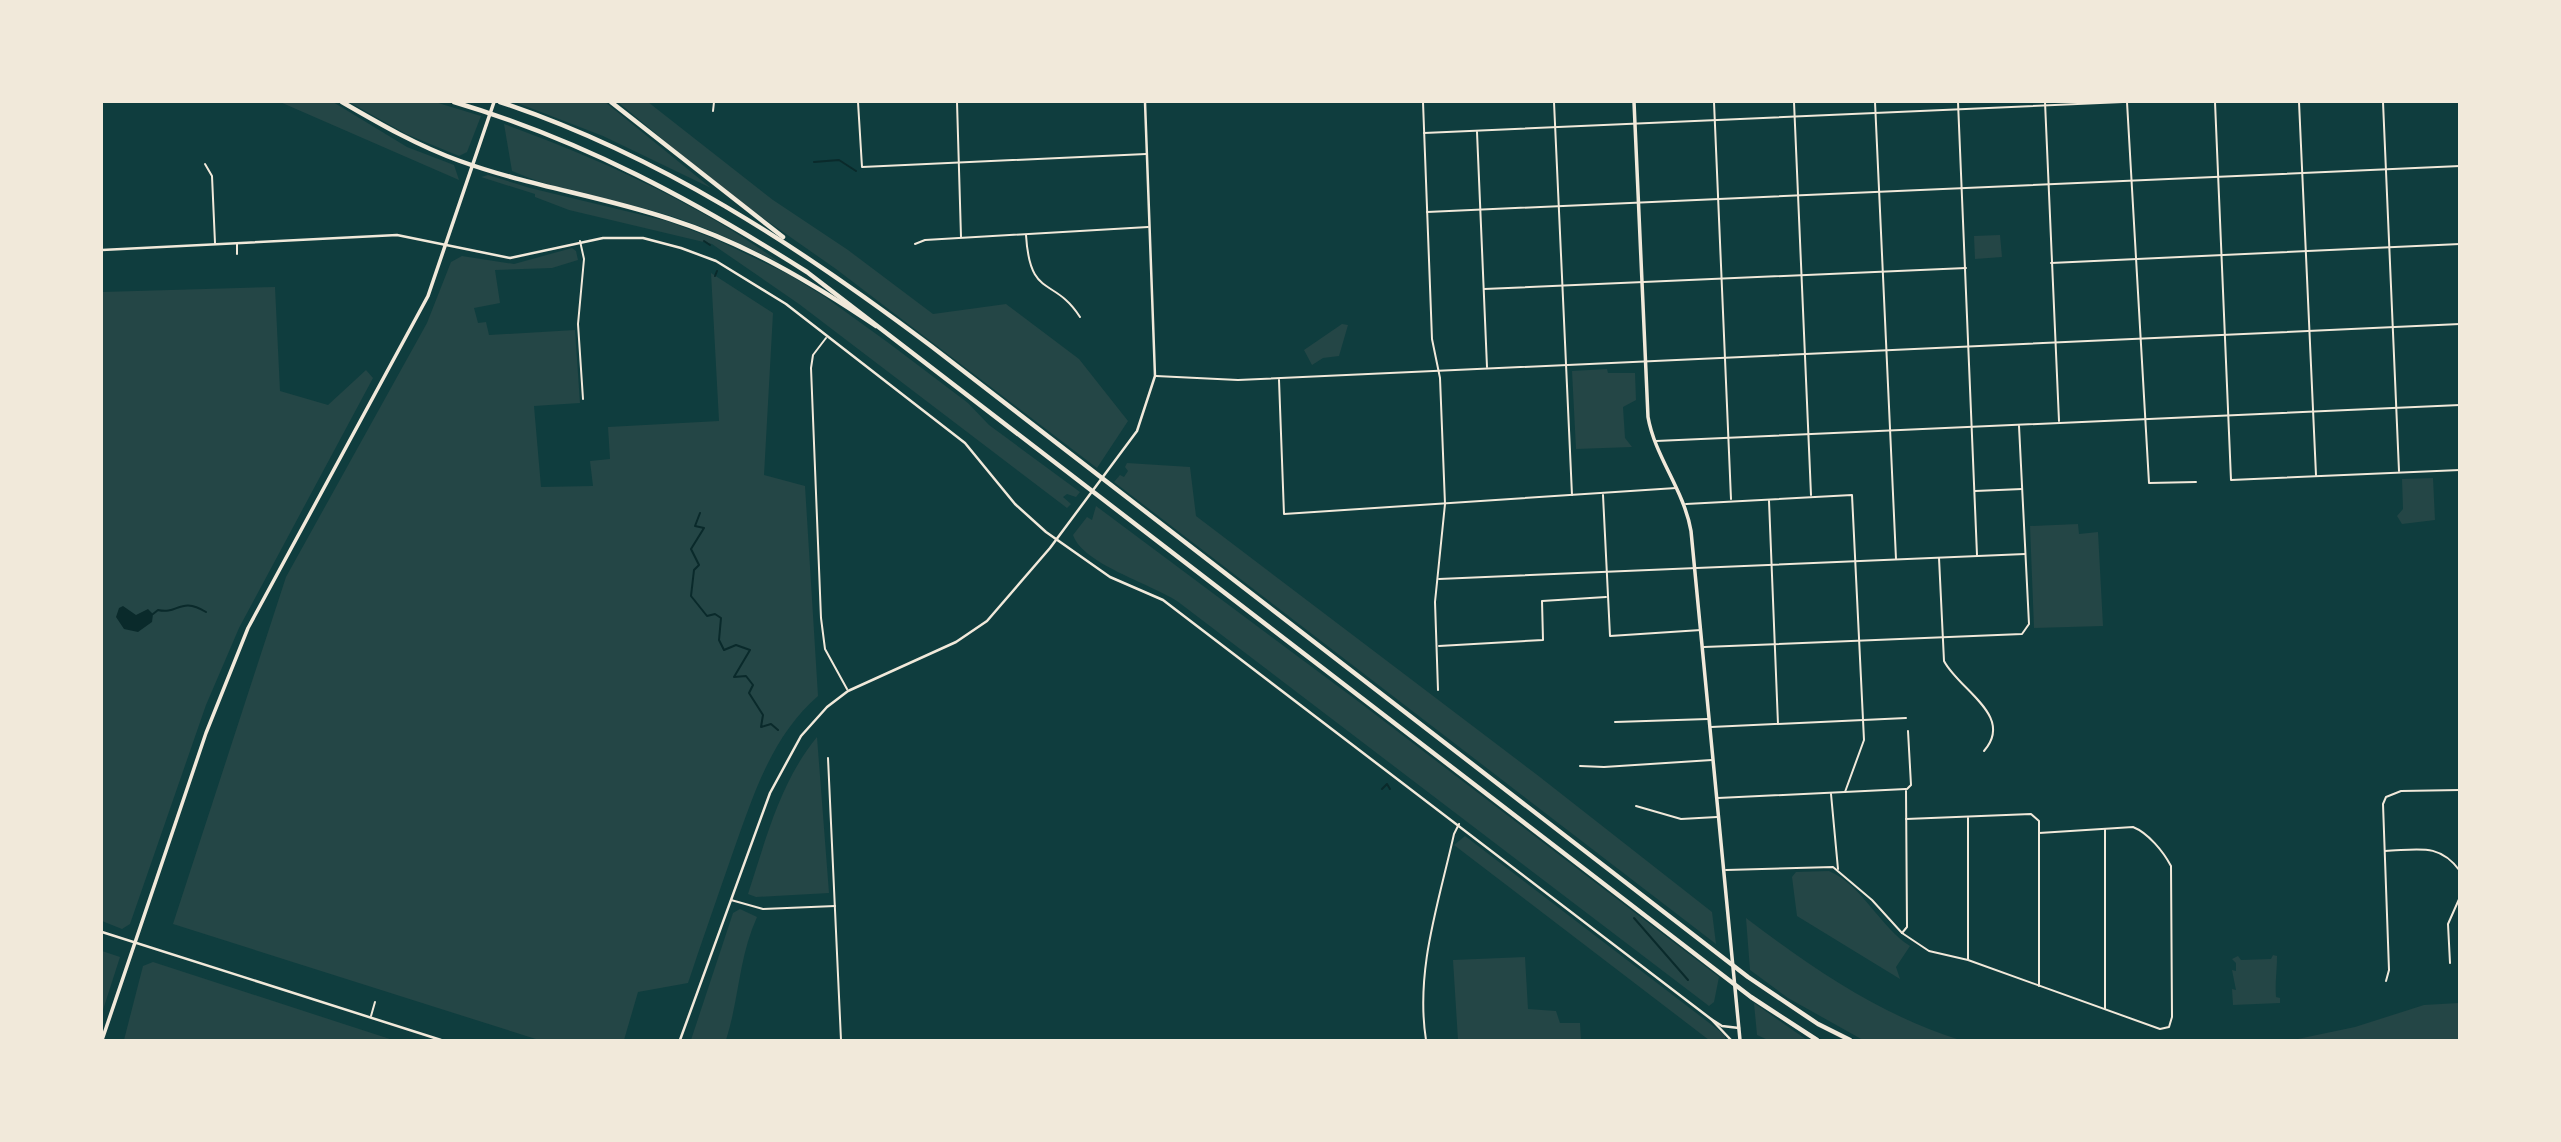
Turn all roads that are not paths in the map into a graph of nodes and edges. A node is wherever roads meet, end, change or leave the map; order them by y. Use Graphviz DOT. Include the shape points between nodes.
graph roads {
  1 [pos="342,102"];
  2 [pos="454,102"];
  3 [pos="494,102"];
  4 [pos="500,102"];
  5 [pos="611,102"];
  6 [pos="713,102"];
  7 [pos="858,102"];
  8 [pos="957,102"];
  9 [pos="1145,102"];
  10 [pos="1423,102"];
  11 [pos="1554,102"];
  12 [pos="1634,102"];
  13 [pos="1714,102"];
  14 [pos="1794,102"];
  15 [pos="1875,102"];
  16 [pos="1958,102"];
  17 [pos="2123,102"];
  18 [pos="2127,102"];
  19 [pos="2215,102"];
  20 [pos="2299,102"];
  21 [pos="2383,102"];
  22 [pos="2045,103"];
  23 [pos="1958,108"];
  24 [pos="713,111"];
  25 [pos="1876,111"];
  26 [pos="1794,116"];
  27 [pos="1715,120"];
  28 [pos="1635,123"];
  29 [pos="1556,127"];
  30 [pos="1476,130"];
  31 [pos="1424,133"];
  32 [pos="1147,154"];
  33 [pos="205,163"];
  34 [pos="960,164"];
  35 [pos="473,165"];
  36 [pos="2459,166"];
  37 [pos="2386,169"];
  38 [pos="2302,173"];
  39 [pos="2217,176"];
  40 [pos="2132,180"];
  41 [pos="2048,184"];
  42 [pos="1962,188"];
  43 [pos="1879,192"];
  44 [pos="1797,196"];
  45 [pos="1718,199"];
  46 [pos="1639,203"];
  47 [pos="1559,206"];
  48 [pos="1480,210"];
  49 [pos="1427,212"];
  50 [pos="1149,226"];
  51 [pos="1026,234"];
  52 [pos="961,238"];
  53 [pos="580,241"];
  54 [pos="236,243"];
  55 [pos="215,244"];
  56 [pos="915,244"];
  57 [pos="2459,244"];
  58 [pos="447,245"];
  59 [pos="2389,247"];
  60 [pos="102,250"];
  61 [pos="2305,253"];
  62 [pos="237,254"];
  63 [pos="2221,256"];
  64 [pos="2137,260"];
  65 [pos="2051,263"];
  66 [pos="821,264"];
  67 [pos="1966,268"];
  68 [pos="1883,271"];
  69 [pos="1800,275"];
  70 [pos="1722,278"];
  71 [pos="1642,282"];
  72 [pos="1563,285"];
  73 [pos="1484,289"];
  74 [pos="1080,317"];
  75 [pos="2459,324"];
  76 [pos="2392,327"];
  77 [pos="2309,332"];
  78 [pos="2225,335"];
  79 [pos="827,337"];
  80 [pos="2141,339"];
  81 [pos="2056,342"];
  82 [pos="1970,346"];
  83 [pos="911,349"];
  84 [pos="1886,350"];
  85 [pos="1804,354"];
  86 [pos="1725,358"];
  87 [pos="1646,362"];
  88 [pos="1566,365"];
  89 [pos="1487,368"];
  90 [pos="1438,371"];
  91 [pos="1155,376"];
  92 [pos="1279,378"];
  93 [pos="583,399"];
  94 [pos="2459,405"];
  95 [pos="2396,407"];
  96 [pos="2313,411"];
  97 [pos="2229,415"];
  98 [pos="2145,419"];
  99 [pos="2059,422"];
  100 [pos="2019,424"];
  101 [pos="1972,426"];
  102 [pos="1889,430"];
  103 [pos="1808,434"];
  104 [pos="1728,437"];
  105 [pos="1654,441"];
  106 [pos="2459,470"];
  107 [pos="2399,472"];
  108 [pos="2316,476"];
  109 [pos="2196,482"];
  110 [pos="1677,488"];
  111 [pos="2023,489"];
  112 [pos="1974,491"];
  113 [pos="1603,494"];
  114 [pos="1572,496"];
  115 [pos="1811,496"];
  116 [pos="1769,499"];
  117 [pos="1731,500"];
  118 [pos="1445,504"];
  119 [pos="1685,504"];
  120 [pos="1056,540"];
  121 [pos="2025,554"];
  122 [pos="1977,556"];
  123 [pos="1939,558"];
  124 [pos="1896,560"];
  125 [pos="1855,562"];
  126 [pos="1772,565"];
  127 [pos="1695,568"];
  128 [pos="1606,572"];
  129 [pos="1437,579"];
  130 [pos="1607,597"];
  131 [pos="1701,630"];
  132 [pos="1942,637"];
  133 [pos="1859,641"];
  134 [pos="1775,645"];
  135 [pos="1437,646"];
  136 [pos="1703,647"];
  137 [pos="1438,690"];
  138 [pos="848,691"];
  139 [pos="1906,718"];
  140 [pos="1709,719"];
  141 [pos="1863,720"];
  142 [pos="1615,722"];
  143 [pos="1778,724"];
  144 [pos="1710,727"];
  145 [pos="1908,731"];
  146 [pos="1984,751"];
  147 [pos="828,758"];
  148 [pos="1713,760"];
  149 [pos="1580,766"];
  150 [pos="1906,789"];
  151 [pos="2459,790"];
  152 [pos="1845,792"];
  153 [pos="1831,793"];
  154 [pos="1717,798"];
  155 [pos="1636,806"];
  156 [pos="1719,816"];
  157 [pos="1968,817"];
  158 [pos="1906,819"];
  159 [pos="1459,824"];
  160 [pos="2105,828"];
  161 [pos="2039,833"];
  162 [pos="2384,851"];
  163 [pos="1724,870"];
  164 [pos="1838,870"];
  165 [pos="2459,871"];
  166 [pos="2459,897"];
  167 [pos="731,900"];
  168 [pos="836,906"];
  169 [pos="102,932"];
  170 [pos="1902,933"];
  171 [pos="135,943"];
  172 [pos="1968,960"];
  173 [pos="2450,963"];
  174 [pos="2386,981"];
  175 [pos="2039,987"];
  176 [pos="375,1002"];
  177 [pos="2105,1009"];
  178 [pos="370,1017"];
  179 [pos="1711,1019"];
  180 [pos="1739,1028"];
  181 [pos="103,1041"];
  182 [pos="441,1041"];
  183 [pos="680,1041"];
  184 [pos="841,1041"];
  185 [pos="1426,1041"];
  186 [pos="1731,1041"];
  187 [pos="1740,1041"];
  188 [pos="1817,1041"];
  189 [pos="1850,1041"];
  1 -- 35 [label="highway" via="421,145"];
  2 -- 83 [label="highway" via="597,154 731,224 807,272"];
  3 -- 35 [label="main road"];
  4 -- 66 [label="highway" via="654,166"];
  5 -- 66 [label="highway"];
  6 -- 24 [label="street"];
  7 -- 34 [label="street" via="862,167"];
  8 -- 34 [label="street"];
  9 -- 32 [label="street"];
  10 -- 31 [label="street"];
  11 -- 29 [label="street"];
  12 -- 28 [label="main road"];
  13 -- 27 [label="street"];
  14 -- 26 [label="street"];
  15 -- 25 [label="street"];
  16 -- 23 [label="street"];
  17 -- 22 [label="street"];
  18 -- 40 [label="street"];
  19 -- 39 [label="street"];
  20 -- 38 [label="street"];
  21 -- 37 [label="street"];
  22 -- 23 [label="street"];
  22 -- 41 [label="street"];
  23 -- 25 [label="street"];
  23 -- 42 [label="street"];
  25 -- 26 [label="street"];
  25 -- 43 [label="street"];
  26 -- 27 [label="street"];
  26 -- 44 [label="street"];
  27 -- 28 [label="street"];
  27 -- 45 [label="street"];
  28 -- 29 [label="street"];
  28 -- 46 [label="main road"];
  29 -- 30 [label="street"];
  29 -- 47 [label="street"];
  30 -- 31 [label="street"];
  30 -- 48 [label="street"];
  31 -- 49 [label="street"];
  32 -- 34 [label="street"];
  32 -- 50 [label="street"];
  33 -- 55 [label="street" via="212,176"];
  34 -- 52 [label="street"];
  35 -- 58 [label="main road"];
  35 -- 83 [label="highway" via="706,232 795,274"];
  36 -- 37 [label="street"];
  37 -- 38 [label="street"];
  37 -- 59 [label="street"];
  38 -- 39 [label="street"];
  38 -- 61 [label="street"];
  39 -- 40 [label="street"];
  39 -- 63 [label="street"];
  40 -- 41 [label="street"];
  40 -- 64 [label="street"];
  41 -- 42 [label="street"];
  41 -- 65 [label="street"];
  42 -- 43 [label="street"];
  42 -- 67 [label="street"];
  43 -- 44 [label="street"];
  43 -- 68 [label="street"];
  44 -- 45 [label="street"];
  44 -- 69 [label="street"];
  45 -- 46 [label="street"];
  45 -- 70 [label="street"];
  46 -- 47 [label="street"];
  46 -- 71 [label="main road"];
  47 -- 48 [label="street"];
  47 -- 72 [label="street"];
  48 -- 49 [label="street"];
  48 -- 73 [label="street"];
  49 -- 90 [label="street" via="1432,340"];
  50 -- 51 [label="street"];
  50 -- 91 [label="street"];
  51 -- 52 [label="street"];
  51 -- 74 [label="street" via="1033,274"];
  52 -- 56 [label="street"];
  53 -- 58 [label="street" via="510,258"];
  53 -- 79 [label="street" via="643,238 681,247 716,261 786,304"];
  53 -- 93 [label="street" via="584,259 578,324"];
  54 -- 55 [label="street"];
  54 -- 58 [label="street" via="397,234"];
  54 -- 62 [label="street"];
  55 -- 60 [label="street"];
  57 -- 59 [label="street"];
  58 -- 171 [label="main road" via="418,317 248,628 206,733"];
  59 -- 61 [label="street"];
  59 -- 76 [label="street"];
  61 -- 63 [label="street"];
  61 -- 77 [label="street"];
  63 -- 64 [label="street"];
  63 -- 78 [label="street"];
  64 -- 65 [label="street"];
  64 -- 80 [label="street"];
  65 -- 81 [label="street"];
  66 -- 189 [label="highway" via="1748,977"];
  67 -- 68 [label="street"];
  67 -- 82 [label="street"];
  68 -- 69 [label="street"];
  68 -- 84 [label="street"];
  69 -- 70 [label="street"];
  69 -- 85 [label="street"];
  70 -- 71 [label="street"];
  70 -- 86 [label="street"];
  71 -- 72 [label="street"];
  71 -- 87 [label="main road"];
  72 -- 73 [label="street"];
  72 -- 88 [label="street"];
  73 -- 89 [label="street"];
  75 -- 76 [label="street"];
  76 -- 77 [label="street"];
  76 -- 95 [label="street"];
  77 -- 78 [label="street"];
  77 -- 96 [label="street"];
  78 -- 80 [label="street"];
  78 -- 97 [label="street"];
  79 -- 120 [label="street" via="965,443 1015,504"];
  79 -- 138 [label="street" via="813,355 811,368 821,618 825,649"];
  80 -- 81 [label="street"];
  80 -- 98 [label="street"];
  81 -- 82 [label="street"];
  81 -- 99 [label="street"];
  82 -- 84 [label="street"];
  82 -- 101 [label="street"];
  83 -- 188 [label="highway" via="1751,997"];
  84 -- 85 [label="street"];
  84 -- 102 [label="street"];
  85 -- 86 [label="street"];
  85 -- 103 [label="street"];
  86 -- 87 [label="street"];
  86 -- 104 [label="street"];
  87 -- 88 [label="street"];
  87 -- 105 [label="main road"];
  88 -- 89 [label="street"];
  88 -- 114 [label="street"];
  89 -- 90 [label="street"];
  90 -- 92 [label="street"];
  90 -- 118 [label="street"];
  91 -- 92 [label="street"];
  91 -- 120 [label="street" via="1145,412 1121,454"];
  92 -- 118 [label="street" via="1284,514"];
  94 -- 95 [label="street"];
  95 -- 96 [label="street"];
  95 -- 107 [label="street"];
  96 -- 97 [label="street"];
  96 -- 108 [label="street"];
  97 -- 98 [label="street"];
  97 -- 108 [label="street" via="2231,480"];
  98 -- 99 [label="street"];
  98 -- 109 [label="street" via="2149,483"];
  99 -- 100 [label="street"];
  100 -- 101 [label="street"];
  100 -- 111 [label="street"];
  101 -- 102 [label="street"];
  101 -- 112 [label="street"];
  102 -- 103 [label="street"];
  102 -- 124 [label="street"];
  103 -- 104 [label="street"];
  103 -- 115 [label="street"];
  104 -- 105 [label="street"];
  104 -- 117 [label="street"];
  105 -- 110 [label="main road"];
  106 -- 107 [label="street"];
  107 -- 108 [label="street"];
  110 -- 113 [label="street"];
  110 -- 119 [label="main road"];
  111 -- 112 [label="street"];
  111 -- 121 [label="street"];
  112 -- 122 [label="street"];
  113 -- 114 [label="street"];
  113 -- 128 [label="street"];
  114 -- 118 [label="street"];
  115 -- 116 [label="street"];
  115 -- 125 [label="street" via="1852,495"];
  116 -- 117 [label="street"];
  116 -- 126 [label="street"];
  117 -- 119 [label="street"];
  118 -- 129 [label="street"];
  119 -- 127 [label="main road"];
  120 -- 138 [label="street" via="1013,594 978,628"];
  120 -- 159 [label="street" via="1110,576 1163,600"];
  121 -- 122 [label="street"];
  121 -- 132 [label="street" via="2027,630"];
  122 -- 123 [label="street"];
  123 -- 124 [label="street"];
  123 -- 132 [label="street"];
  124 -- 125 [label="street"];
  125 -- 126 [label="street"];
  125 -- 133 [label="street"];
  126 -- 127 [label="street"];
  126 -- 134 [label="street"];
  127 -- 128 [label="street"];
  127 -- 131 [label="main road"];
  128 -- 129 [label="street"];
  128 -- 130 [label="street"];
  129 -- 135 [label="street"];
  130 -- 131 [label="street" via="1609,636"];
  130 -- 135 [label="street" via="1542,601 1543,640"];
  131 -- 136 [label="main road"];
  132 -- 133 [label="street"];
  132 -- 146 [label="street" via="1950,672 1983,705 1993,723 1994,736"];
  133 -- 134 [label="street"];
  133 -- 141 [label="street"];
  134 -- 136 [label="street"];
  134 -- 143 [label="street"];
  135 -- 137 [label="street"];
  136 -- 140 [label="main road"];
  138 -- 167 [label="street" via="813,721 784,764"];
  139 -- 141 [label="street"];
  140 -- 142 [label="street"];
  140 -- 144 [label="main road"];
  141 -- 143 [label="street"];
  141 -- 152 [label="street" via="1864,740"];
  143 -- 144 [label="street"];
  144 -- 148 [label="main road"];
  145 -- 150 [label="street" via="1911,785"];
  147 -- 168 [label="street"];
  148 -- 149 [label="street"];
  148 -- 154 [label="main road"];
  150 -- 152 [label="street"];
  150 -- 158 [label="street"];
  151 -- 162 [label="street" via="2400,791 2386,796"];
  152 -- 153 [label="street"];
  153 -- 154 [label="street"];
  153 -- 164 [label="street"];
  154 -- 156 [label="main road"];
  155 -- 156 [label="street" via="1681,819"];
  156 -- 163 [label="main road"];
  157 -- 158 [label="street"];
  157 -- 161 [label="street" via="2031,814 2039,821"];
  157 -- 172 [label="street"];
  158 -- 170 [label="street" via="1907,927"];
  159 -- 179 [label="street"];
  159 -- 185 [label="street" via="1424,971"];
  160 -- 161 [label="street"];
  160 -- 177 [label="street"];
  160 -- 177 [label="street" via="2140,830 2171,866 2172,1017 2169,1027 2160,1029"];
  161 -- 175 [label="street"];
  162 -- 165 [label="street" via="2437,851"];
  162 -- 174 [label="street"];
  163 -- 164 [label="street" via="1827,866"];
  163 -- 180 [label="main road"];
  164 -- 170 [label="street"];
  166 -- 173 [label="street" via="2448,924"];
  167 -- 168 [label="street" via="763,909"];
  167 -- 183 [label="street"];
  168 -- 184 [label="street"];
  169 -- 171 [label="street"];
  170 -- 172 [label="street" via="1928,951"];
  171 -- 178 [label="street"];
  171 -- 181 [label="main road"];
  172 -- 175 [label="street"];
  175 -- 177 [label="street"];
  176 -- 178 [label="street"];
  178 -- 182 [label="street"];
  179 -- 180 [label="street"];
  179 -- 186 [label="street"];
  180 -- 187 [label="main road"];
}
